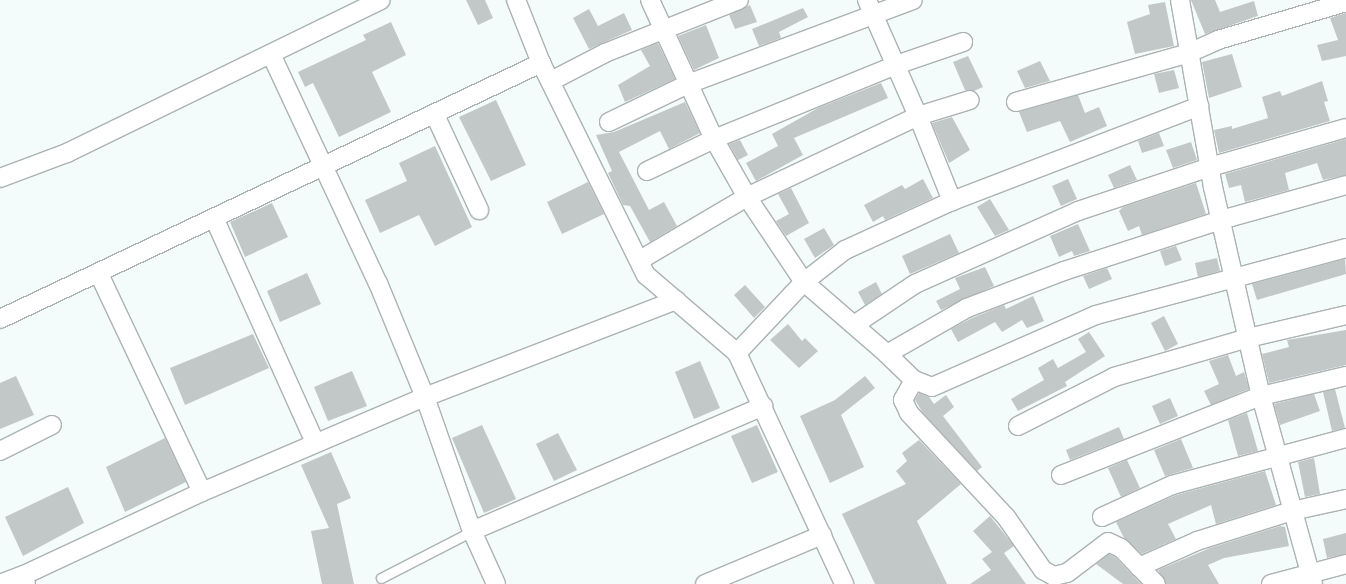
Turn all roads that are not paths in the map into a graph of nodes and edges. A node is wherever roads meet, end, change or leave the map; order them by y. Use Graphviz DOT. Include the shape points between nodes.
graph roads {
  1 [pos="381,0"];
  2 [pos="516,0"];
  3 [pos="650,0"];
  4 [pos="740,0"];
  5 [pos="912,0"];
  6 [pos="1180,0"];
  7 [pos="1346,2"];
  8 [pos="870,8"];
  9 [pos="662,29"];
  10 [pos="963,42"];
  11 [pos="1189,53"];
  12 [pos="271,54"];
  13 [pos="541,63"];
  14 [pos="896,65"];
  15 [pos="551,81"];
  16 [pos="688,84"];
  17 [pos="970,100"];
  18 [pos="1016,102"];
  19 [pos="1199,106"];
  20 [pos="435,115"];
  21 [pos="918,116"];
  22 [pos="609,122"];
  23 [pos="1346,128"];
  24 [pos="714,139"];
  25 [pos="1210,167"];
  26 [pos="322,169"];
  27 [pos="647,171"];
  28 [pos="0,178"];
  29 [pos="1346,185"];
  30 [pos="747,197"];
  31 [pos="952,201"];
  32 [pos="480,210"];
  33 [pos="215,220"];
  34 [pos="1221,220"];
  35 [pos="1346,248"];
  36 [pos="640,260"];
  37 [pos="98,274"];
  38 [pos="1235,280"];
  39 [pos="804,282"];
  40 [pos="676,300"];
  41 [pos="1346,315"];
  42 [pos="0,319"];
  43 [pos="854,325"];
  44 [pos="1248,338"];
  45 [pos="737,353"];
  46 [pos="887,354"];
  47 [pos="1346,376"];
  48 [pos="914,380"];
  49 [pos="1261,396"];
  50 [pos="425,397"];
  51 [pos="763,406"];
  52 [pos="52,424"];
  53 [pos="1018,426"];
  54 [pos="1346,438"];
  55 [pos="315,444"];
  56 [pos="0,451"];
  57 [pos="1277,455"];
  58 [pos="1061,475"];
  59 [pos="202,492"];
  60 [pos="1346,499"];
  61 [pos="1292,511"];
  62 [pos="1102,517"];
  63 [pos="472,531"];
  64 [pos="822,535"];
  65 [pos="1346,564"];
  66 [pos="1140,567"];
  67 [pos="380,578"];
  68 [pos="1311,578"];
  69 [pos="25,579"];
  70 [pos="0,584"];
  71 [pos="496,584"];
  72 [pos="705,584"];
  73 [pos="844,584"];
  74 [pos="1156,584"];
  75 [pos="1271,584"];
  1 -- 12 [label="street"];
  2 -- 13 [label="street"];
  3 -- 9 [label="street"];
  4 -- 9 [label="street"];
  5 -- 8 [label="street"];
  6 -- 11 [label="street"];
  7 -- 11 [label="street" via="1218,40"];
  8 -- 14 [label="street"];
  8 -- 16 [label="street"];
  9 -- 15 [label="street" via="605,52"];
  9 -- 16 [label="street"];
  10 -- 14 [label="street"];
  11 -- 18 [label="street"];
  11 -- 19 [label="street"];
  12 -- 26 [label="street"];
  12 -- 28 [label="street" via="67,153"];
  13 -- 15 [label="street"];
  13 -- 20 [label="street"];
  14 -- 21 [label="street"];
  14 -- 24 [label="street"];
  15 -- 36 [label="street"];
  16 -- 22 [label="street"];
  16 -- 24 [label="street"];
  17 -- 21 [label="street"];
  19 -- 25 [label="street"];
  19 -- 31 [label="street"];
  20 -- 26 [label="street"];
  20 -- 32 [label="street"];
  21 -- 30 [label="street"];
  21 -- 31 [label="street"];
  23 -- 25 [label="street"];
  24 -- 27 [label="street"];
  24 -- 30 [label="street"];
  25 -- 34 [label="street"];
  25 -- 43 [label="street" via="1078,211 987,251 915,284"];
  26 -- 33 [label="street"];
  26 -- 50 [label="street" via="378,283"];
  29 -- 34 [label="street"];
  30 -- 36 [label="street"];
  30 -- 39 [label="street"];
  31 -- 39 [label="street" via="845,250"];
  33 -- 37 [label="street"];
  33 -- 55 [label="street"];
  34 -- 38 [label="street"];
  34 -- 46 [label="street" via="1064,271 967,308"];
  35 -- 38 [label="street"];
  36 -- 40 [label="street" via="646,274"];
  37 -- 42 [label="street"];
  37 -- 59 [label="street"];
  38 -- 44 [label="street"];
  38 -- 48 [label="street" via="1096,315 932,387"];
  39 -- 43 [label="street"];
  39 -- 45 [label="street"];
  40 -- 45 [label="street"];
  40 -- 50 [label="street"];
  41 -- 44 [label="street"];
  43 -- 46 [label="street"];
  44 -- 49 [label="street"];
  44 -- 53 [label="street" via="1114,377"];
  45 -- 51 [label="street"];
  46 -- 48 [label="street"];
  47 -- 49 [label="street"];
  48 -- 66 [label="street" via="903,400 909,413 1006,517 1043,570 1054,576 1066,572 1108,542 1121,548"];
  49 -- 57 [label="street"];
  49 -- 58 [label="street"];
  50 -- 55 [label="street"];
  50 -- 63 [label="street"];
  51 -- 63 [label="street"];
  51 -- 64 [label="street"];
  52 -- 56 [label="street"];
  54 -- 57 [label="street"];
  55 -- 59 [label="street"];
  57 -- 61 [label="street"];
  57 -- 62 [label="street" via="1172,486"];
  59 -- 69 [label="street"];
  60 -- 61 [label="street"];
  61 -- 66 [label="street" via="1197,541"];
  61 -- 68 [label="street"];
  63 -- 67 [label="lane"];
  63 -- 71 [label="street"];
  64 -- 72 [label="street"];
  64 -- 73 [label="street"];
  65 -- 68 [label="street"];
  66 -- 74 [label="street"];
  68 -- 75 [label="street"];
  69 -- 70 [label="street"];
}
